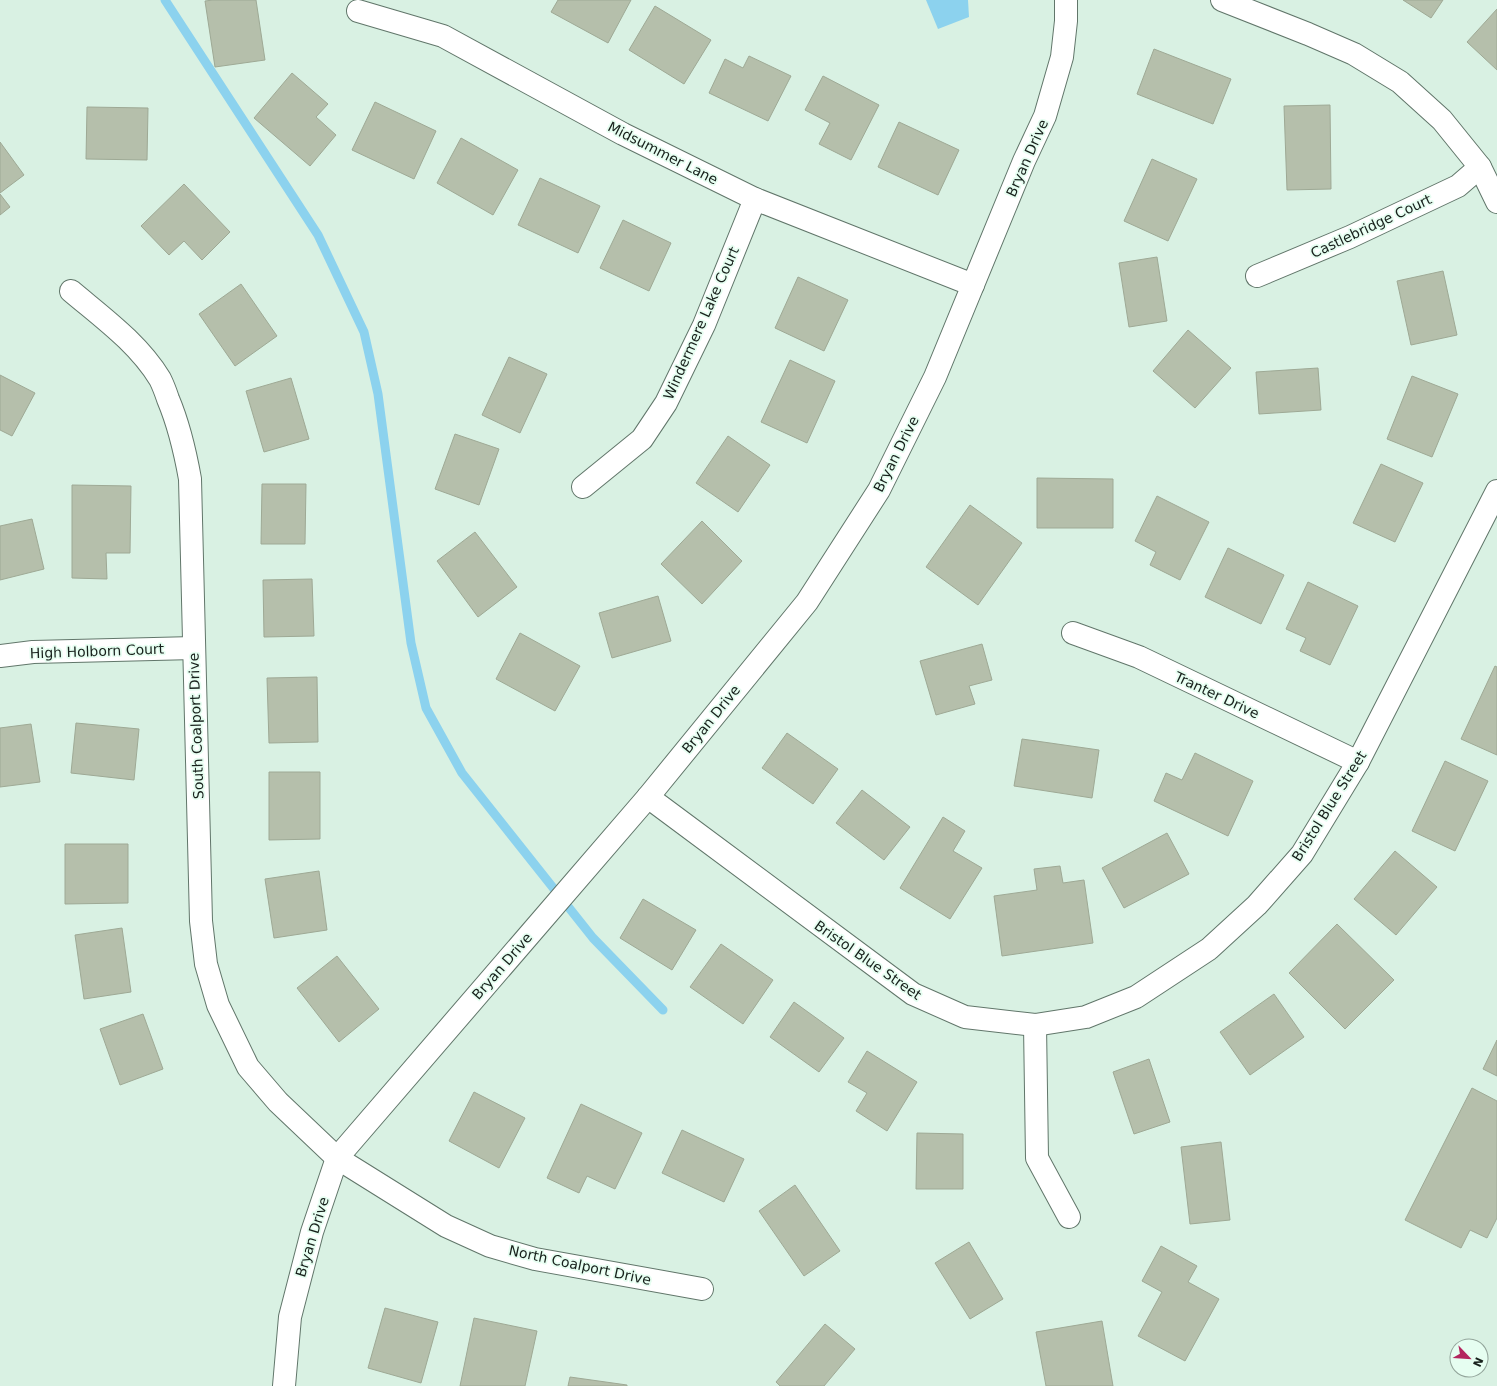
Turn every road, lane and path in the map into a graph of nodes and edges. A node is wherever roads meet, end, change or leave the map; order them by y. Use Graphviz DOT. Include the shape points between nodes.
graph roads {
  1 [pos="1066,0"];
  2 [pos="1222,0"];
  3 [pos="358,11"];
  4 [pos="1480,167"];
  5 [pos="755,199"];
  6 [pos="1497,202"];
  7 [pos="1256,276"];
  8 [pos="973,285"];
  9 [pos="71,291"];
  10 [pos="583,488"];
  11 [pos="1497,491"];
  12 [pos="1073,633"];
  13 [pos="194,648"];
  14 [pos="0,656"];
  15 [pos="1358,762"];
  16 [pos="648,797"];
  17 [pos="1036,1025"];
  18 [pos="337,1158"];
  19 [pos="1069,1217"];
  20 [pos="702,1289"];
  21 [pos="284,1386"];
  1 -- 8 [label="street, Bryan Drive" via="1062,57 1045,116"];
  2 -- 4 [label="street" via="1354,54 1400,82 1442,120"];
  3 -- 5 [label="street, Midsummer Lane" via="443,36 623,134"];
  4 -- 6 [label="street"];
  4 -- 7 [label="street, Castlebridge Court" via="1458,186 1350,237"];
  5 -- 8 [label="street, Midsummer Lane"];
  5 -- 10 [label="street, Windermere Lake Court" via="704,325 666,403 642,439"];
  8 -- 16 [label="street, Bryan Drive" via="935,377 879,490 807,602"];
  9 -- 13 [label="street, South Coalport Drive" via="121,332 143,356 160,380 176,418 190,479"];
  11 -- 15 [label="street, Bristol Blue Street"];
  12 -- 15 [label="street, Tranter Drive" via="1139,657"];
  13 -- 14 [label="street, High Holborn Court" via="33,652"];
  13 -- 18 [label="street, South Coalport Drive" via="201,921 208,971 218,1005 248,1067 278,1102"];
  15 -- 17 [label="street, Bristol Blue Street" via="1302,854 1257,905 1209,948 1136,998 1086,1017"];
  16 -- 17 [label="street, Bristol Blue Street" via="913,994 965,1017"];
  16 -- 18 [label="street, Bryan Drive"];
  17 -- 19 [label="street" via="1037,1158"];
  18 -- 20 [label="street, North Coalport Drive" via="446,1226 490,1246 535,1259"];
  18 -- 21 [label="street, Bryan Drive" via="312,1232 290,1316"];
}
